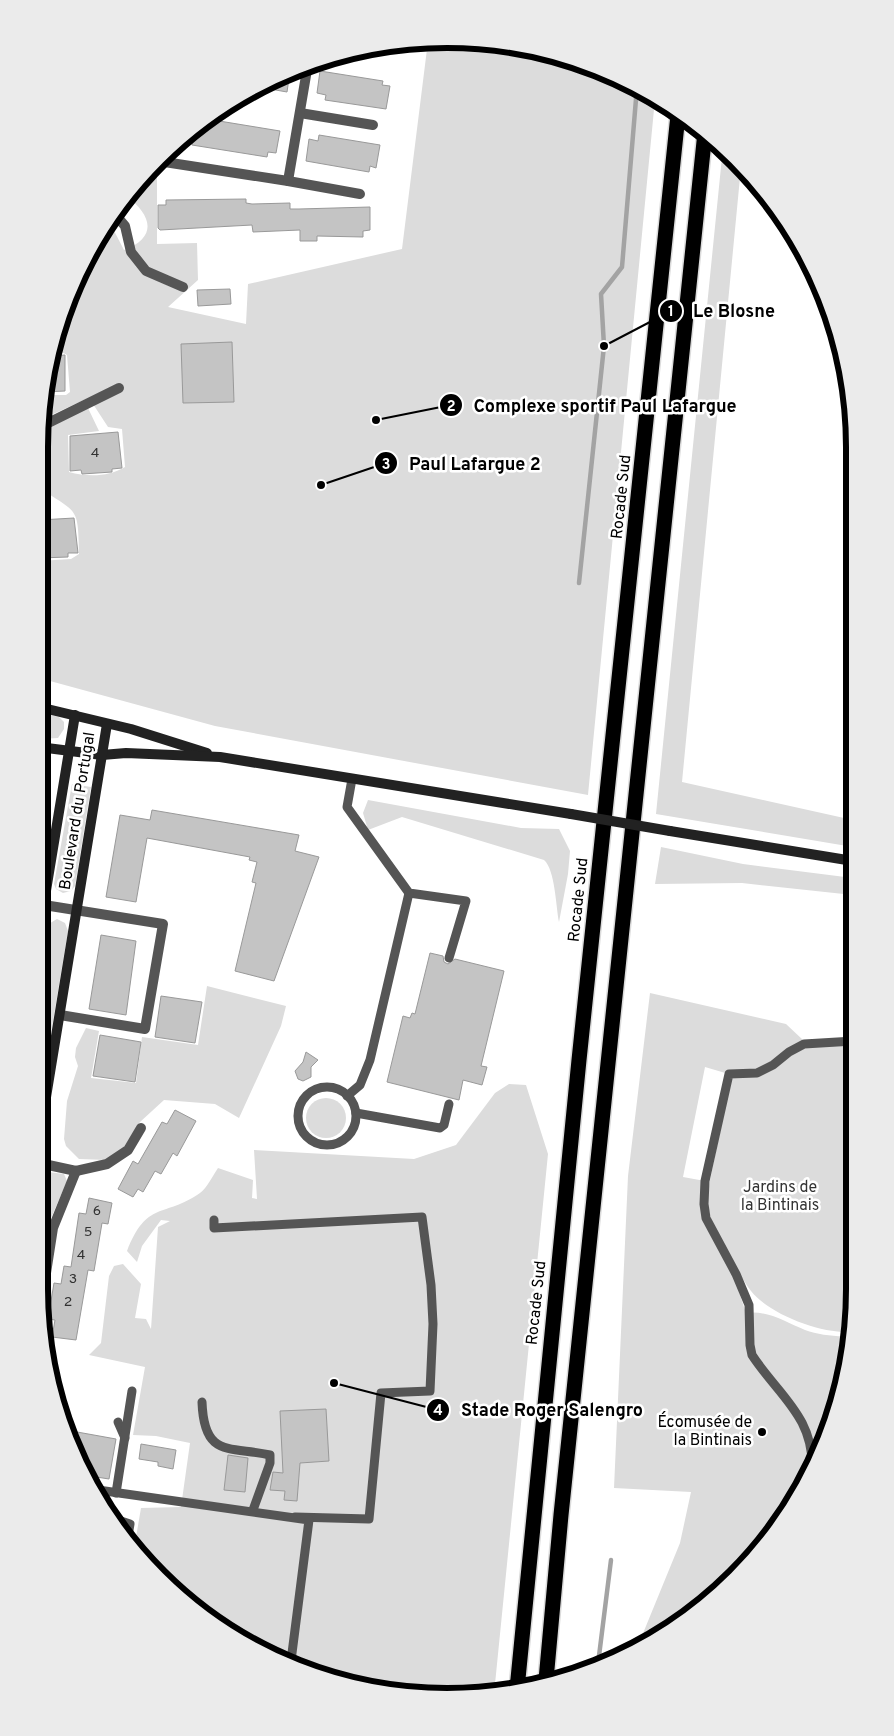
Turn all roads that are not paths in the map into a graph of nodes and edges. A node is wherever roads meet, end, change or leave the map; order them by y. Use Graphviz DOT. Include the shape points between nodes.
graph roads {
  1 [pos="306,74"];
  2 [pos="300,113"];
  3 [pos="677,121"];
  4 [pos="373,125"];
  5 [pos="704,142"];
  6 [pos="168,162"];
  7 [pos="288,181"];
  8 [pos="360,194"];
  9 [pos="119,219"];
  10 [pos="183,287"];
  11 [pos="119,388"];
  12 [pos="48,423"];
  13 [pos="48,709"];
  14 [pos="75,715"];
  15 [pos="107,724"];
  16 [pos="48,748"];
  17 [pos="69,750"];
  18 [pos="102,755"];
  19 [pos="220,757"];
  20 [pos="352,779"];
  21 [pos="846,860"];
  22 [pos="48,880"];
  23 [pos="409,893"];
  24 [pos="48,906"];
  25 [pos="77,910"];
  26 [pos="449,958"];
  27 [pos="60,1015"];
  28 [pos="846,1042"];
  29 [pos="48,1086"];
  30 [pos="348,1096"];
  31 [pos="449,1104"];
  32 [pos="356,1113"];
  33 [pos="141,1128"];
  34 [pos="48,1165"];
  35 [pos="76,1171"];
  36 [pos="214,1220"];
  37 [pos="48,1260"];
  38 [pos="132,1391"];
  39 [pos="202,1402"];
  40 [pos="118,1422"];
  41 [pos="125,1438"];
  42 [pos="811,1454"];
  43 [pos="102,1491"];
  44 [pos="116,1493"];
  45 [pos="253,1510"];
  46 [pos="295,1517"];
  47 [pos="122,1522"];
  48 [pos="129,1530"];
  49 [pos="292,1657"];
  50 [pos="546,1676"];
  51 [pos="518,1682"];
  1 -- 2 [label="street"];
  2 -- 4 [label="street"];
  2 -- 7 [label="street"];
  3 -- 51 [label="highway, Rocade Sud"];
  5 -- 50 [label="highway"];
  6 -- 7 [label="street"];
  7 -- 8 [label="street"];
  9 -- 10 [label="street" via="125,226 131,252 146,271"];
  11 -- 12 [label="street"];
  13 -- 14 [label="main road"];
  14 -- 15 [label="main road"];
  14 -- 17 [label="main road, Boulevard du Portugal"];
  15 -- 18 [label="main road, Boulevard du Portugal"];
  15 -- 19 [label="main road"];
  16 -- 17 [label="main road"];
  17 -- 18 [label="main road"];
  17 -- 22 [label="main road, Boulevard du Portugal"];
  18 -- 19 [label="main road"];
  18 -- 25 [label="main road, Boulevard du Portugal"];
  19 -- 20 [label="main road"];
  20 -- 21 [label="main road, bridge"];
  20 -- 23 [label="lane" via="347,807"];
  23 -- 26 [label="lane" via="466,901"];
  23 -- 30 [label="lane" via="370,1060 360,1085"];
  24 -- 25 [label="street"];
  25 -- 27 [label="main road, Boulevard du Portugal"];
  25 -- 27 [label="street" via="163,924 162,934 146,1029"];
  27 -- 29 [label="main road, Boulevard du Portugal"];
  28 -- 42 [label="lane" via="804,1044 757,1073 729,1074 704,1196 706,1218 749,1306 752,1355 801,1418"];
  30 -- 32 [label="lane"];
  30 -- 32 [label="lane" via="330,1087 321,1088 304,1098 298,1116 303,1134 319,1145 338,1144 352,1131"];
  31 -- 32 [label="lane" via="444,1125 440,1128"];
  33 -- 35 [label="street" via="128,1150 107,1164"];
  34 -- 35 [label="street"];
  35 -- 37 [label="street" via="53,1228"];
  36 -- 46 [label="lane" via="214,1228 422,1217 432,1304 430,1391 381,1393 370,1519"];
  38 -- 41 [label="lane"];
  39 -- 45 [label="lane" via="204,1423 210,1438 230,1450 270,1455"];
  40 -- 41 [label="lane"];
  41 -- 44 [label="lane"];
  43 -- 44 [label="lane"];
  44 -- 45 [label="lane"];
  45 -- 46 [label="lane"];
  46 -- 49 [label="lane" via="309,1520"];
  47 -- 48 [label="lane" via="130,1524"];
}
